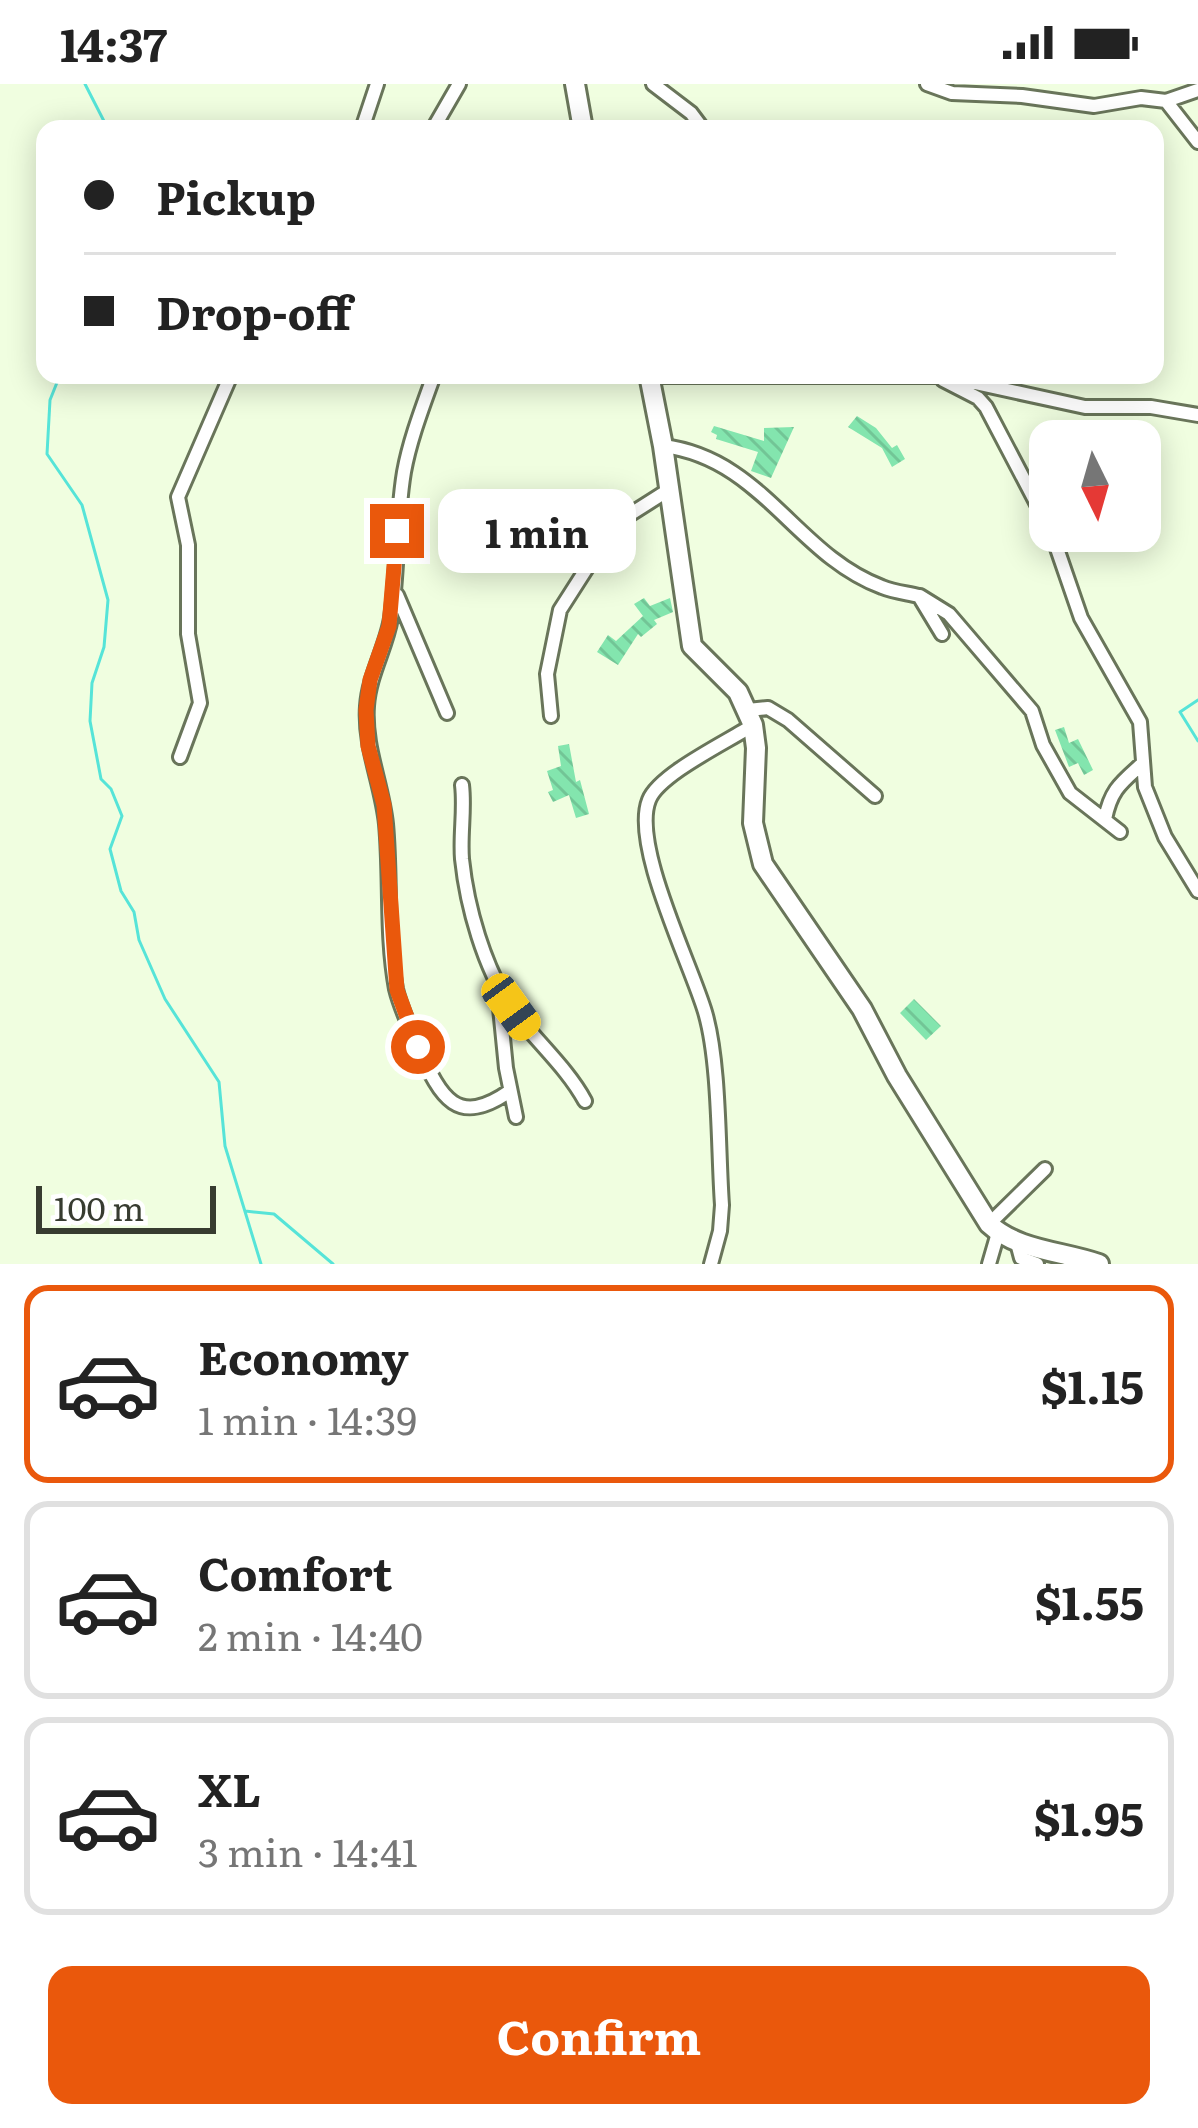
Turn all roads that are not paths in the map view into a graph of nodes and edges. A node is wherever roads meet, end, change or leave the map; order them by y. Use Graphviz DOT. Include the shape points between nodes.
graph roads {
  1 [pos="377,84"];
  2 [pos="459,84"];
  3 [pos="575,84"];
  4 [pos="653,84"];
  5 [pos="927,84"];
  6 [pos="1198,90"];
  7 [pos="1166,101"];
  8 [pos="365,120"];
  9 [pos="438,120"];
  10 [pos="581,120"];
  11 [pos="695,120"];
  12 [pos="1198,142"];
  13 [pos="227,384"];
  14 [pos="431,384"];
  15 [pos="651,384"];
  16 [pos="951,384"];
  17 [pos="995,384"];
  18 [pos="1198,415"];
  19 [pos="663,446"];
  20 [pos="670,490"];
  21 [pos="1029,490"];
  22 [pos="1058,552"];
  23 [pos="394,588"];
  24 [pos="919,596"];
  25 [pos="943,634"];
  26 [pos="447,713"];
  27 [pos="551,716"];
  28 [pos="750,717"];
  29 [pos="181,757"];
  30 [pos="1143,763"];
  31 [pos="462,785"];
  32 [pos="874,796"];
  33 [pos="1105,819"];
  34 [pos="1120,832"];
  35 [pos="1198,891"];
  36 [pos="498,987"];
  37 [pos="510,1091"];
  38 [pos="585,1101"];
  39 [pos="516,1117"];
  40 [pos="1046,1169"];
  41 [pos="993,1228"];
  42 [pos="1017,1243"];
  43 [pos="988,1263"];
  44 [pos="711,1264"];
  45 [pos="1037,1264"];
  46 [pos="1099,1264"];
  1 -- 8 [label="street"];
  2 -- 9 [label="street"];
  3 -- 10 [label="street"];
  4 -- 11 [label="street"];
  5 -- 7 [label="street" via="1094,106"];
  6 -- 7 [label="street"];
  7 -- 12 [label="street"];
  13 -- 29 [label="street" via="178,497 200,703"];
  14 -- 23 [label="street" via="404,469"];
  15 -- 19 [label="street"];
  16 -- 21 [label="street" via="986,407"];
  17 -- 18 [label="street" via="1085,407"];
  19 -- 20 [label="street"];
  19 -- 24 [label="street" via="748,478 856,574"];
  20 -- 27 [label="street" via="615,524 560,610 547,674"];
  20 -- 28 [label="street" via="692,646 738,692"];
  22 -- 30 [label="street" via="1081,618 1140,722"];
  23 -- 26 [label="street"];
  23 -- 37 [label="street" via="366,710 384,805 397,990 446,1099 475,1110"];
  24 -- 25 [label="street"];
  24 -- 33 [label="street" via="975,641 1031,711 1070,793"];
  28 -- 32 [label="street" via="768,708 788,720"];
  28 -- 41 [label="street" via="753,823 763,864 862,1009"];
  28 -- 44 [label="street" via="647,803 652,858 707,1018 722,1205"];
  30 -- 33 [label="street" via="1114,790"];
  30 -- 35 [label="street" via="1165,837"];
  31 -- 36 [label="street" via="466,886"];
  33 -- 34 [label="street"];
  36 -- 37 [label="street"];
  36 -- 38 [label="street"];
  37 -- 39 [label="street"];
  40 -- 41 [label="street"];
  41 -- 42 [label="street"];
  41 -- 43 [label="street"];
  42 -- 45 [label="street" via="1021,1258"];
  42 -- 46 [label="street"];
}
